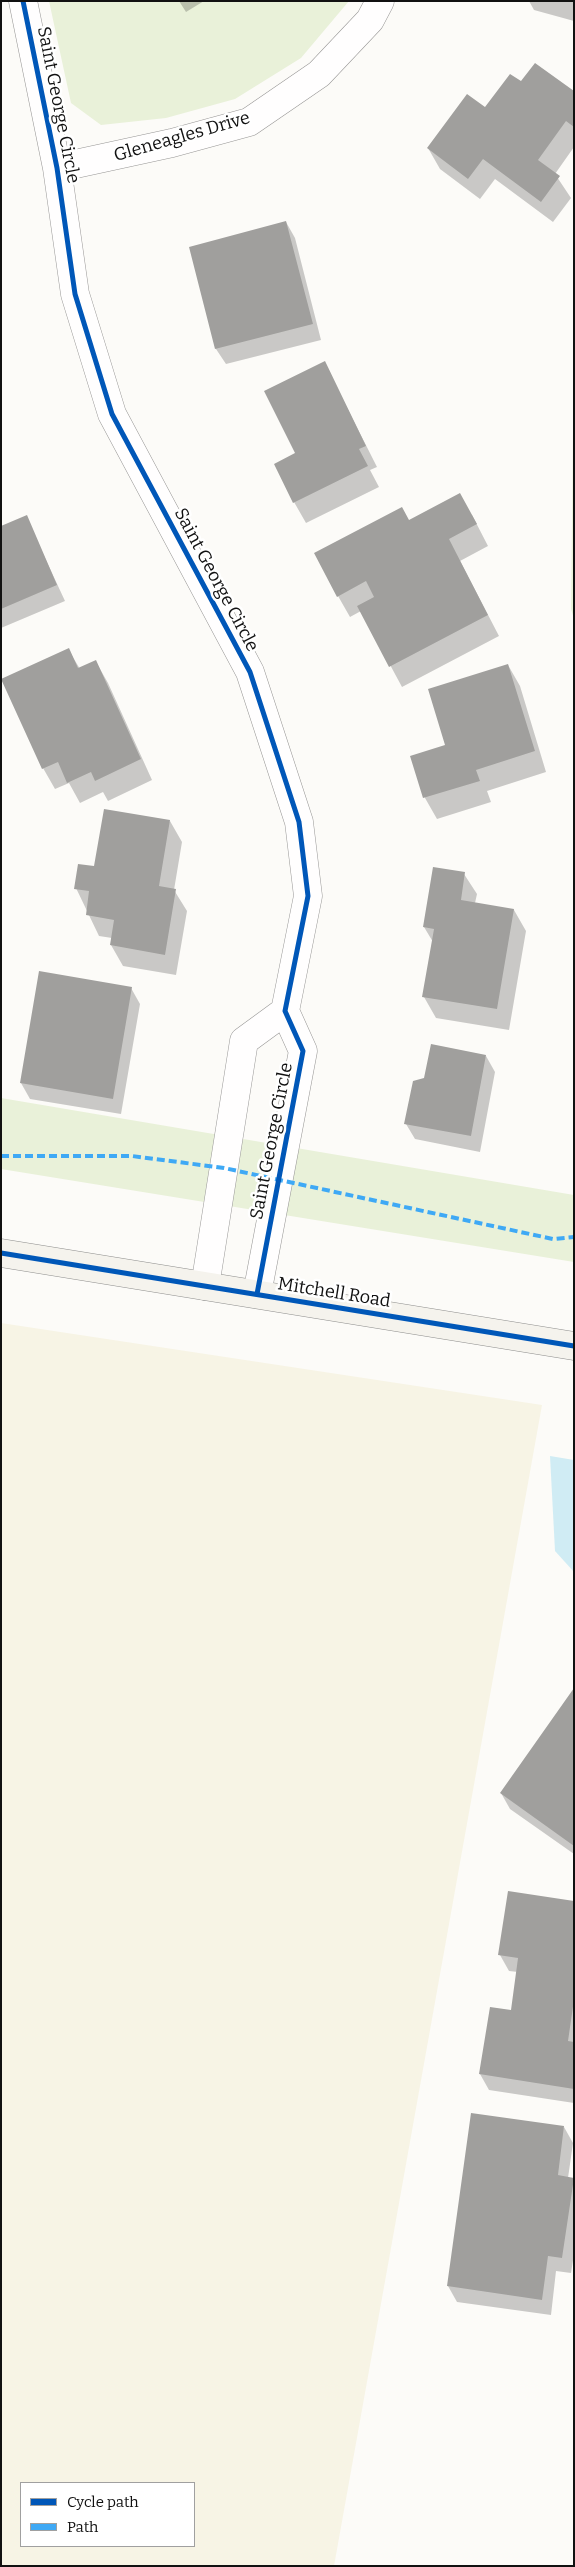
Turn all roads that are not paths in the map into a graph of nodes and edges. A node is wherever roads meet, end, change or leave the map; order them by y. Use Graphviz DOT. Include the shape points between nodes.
graph roads {
  1 [pos="23,1"];
  2 [pos="380,1"];
  3 [pos="58,168"];
  4 [pos="285,1011"];
  5 [pos="1,1253"];
  6 [pos="205,1286"];
  7 [pos="257,1294"];
  8 [pos="574,1346"];
  1 -- 3 [label="street, Saint George Circle"];
  2 -- 3 [label="street, Gleneagles Drive" via="370,20 319,74 248,122 172,143"];
  3 -- 4 [label="street, Saint George Circle" via="75,294 112,414 250,672 299,822 308,896"];
  4 -- 6 [label="street" via="244,1041"];
  4 -- 7 [label="street, Saint George Circle" via="304,1051"];
  5 -- 6 [label="street, Mitchell Road"];
  6 -- 7 [label="street, Mitchell Road"];
  7 -- 8 [label="street, Mitchell Road"];
}
